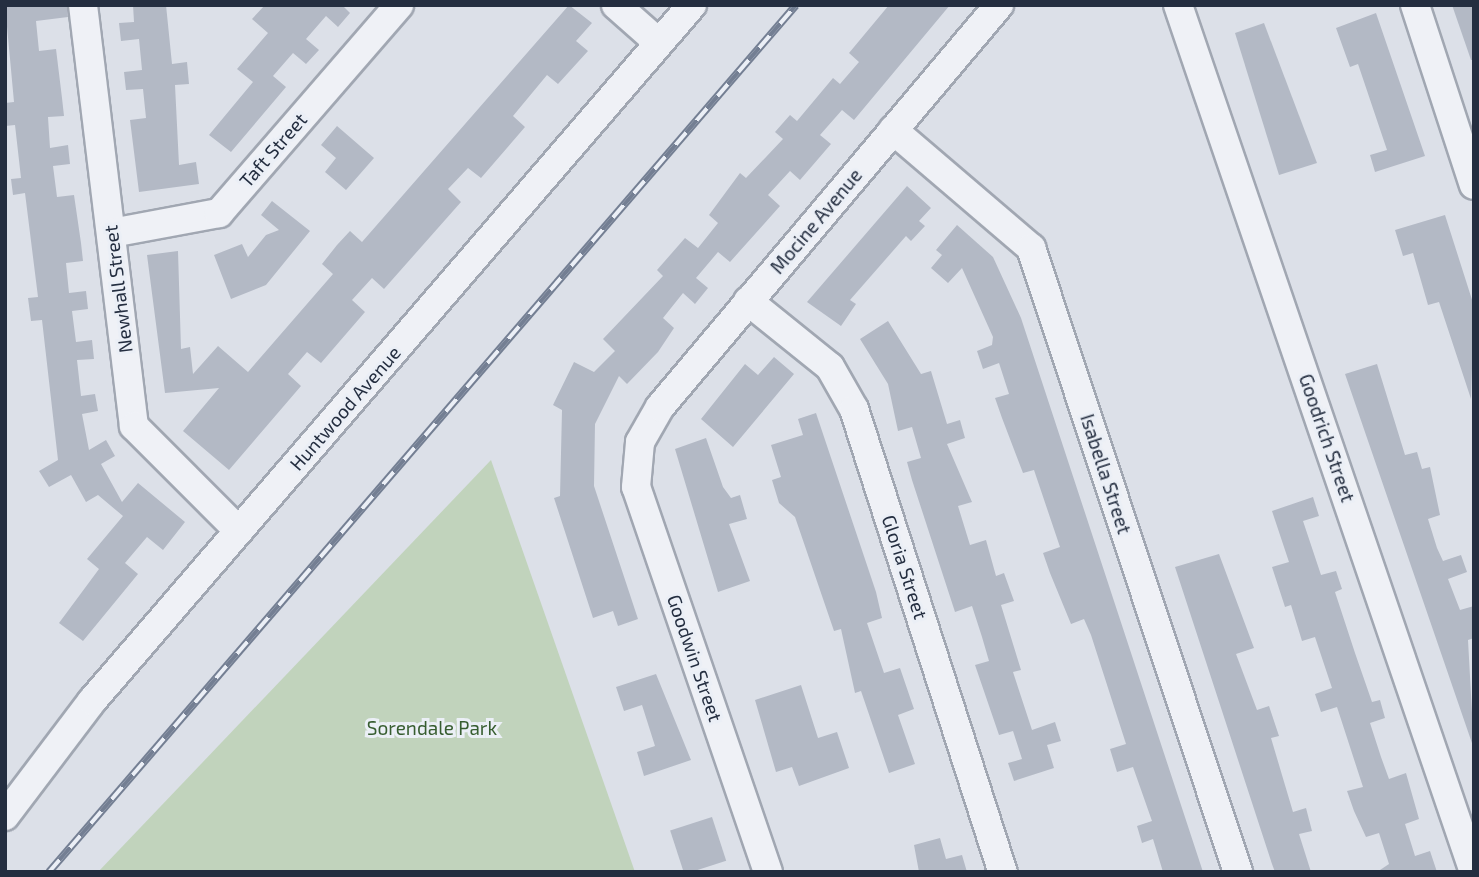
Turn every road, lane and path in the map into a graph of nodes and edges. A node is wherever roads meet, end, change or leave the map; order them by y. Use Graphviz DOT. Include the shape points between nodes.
graph roads {
  1 [pos="83,5"];
  2 [pos="399,5"];
  3 [pos="616,5"];
  4 [pos="692,5"];
  5 [pos="999,5"];
  6 [pos="1178,5"];
  7 [pos="1415,5"];
  8 [pos="659,43"];
  9 [pos="893,130"];
  10 [pos="1474,185"];
  11 [pos="112,233"];
  12 [pos="748,301"];
  13 [pos="640,442"];
  14 [pos="239,531"];
  15 [pos="5,816"];
  16 [pos="768,872"];
  17 [pos="1003,872"];
  18 [pos="1238,872"];
  19 [pos="1474,872"];
  1 -- 11 [label="street, Newhall Street"];
  2 -- 11 [label="street, Taft Street" via="219,212"];
  3 -- 8 [label="street"];
  4 -- 8 [label="street, Huntwood Avenue"];
  5 -- 9 [label="street, Mocine Avenue"];
  6 -- 19 [label="street, Goodrich Street"];
  7 -- 10 [label="street"];
  8 -- 14 [label="street, Huntwood Avenue"];
  9 -- 12 [label="street, Mocine Avenue"];
  9 -- 18 [label="street, Isabella Street" via="1031,248"];
  11 -- 14 [label="street, Newhall Street" via="134,426"];
  12 -- 13 [label="street, Mocine Avenue" via="660,407"];
  12 -- 17 [label="street, Gloria Street" via="830,367 854,409"];
  13 -- 16 [label="street, Goodwin Street" via="636,487"];
  14 -- 15 [label="street, Huntwood Avenue" via="84,710"];
}
